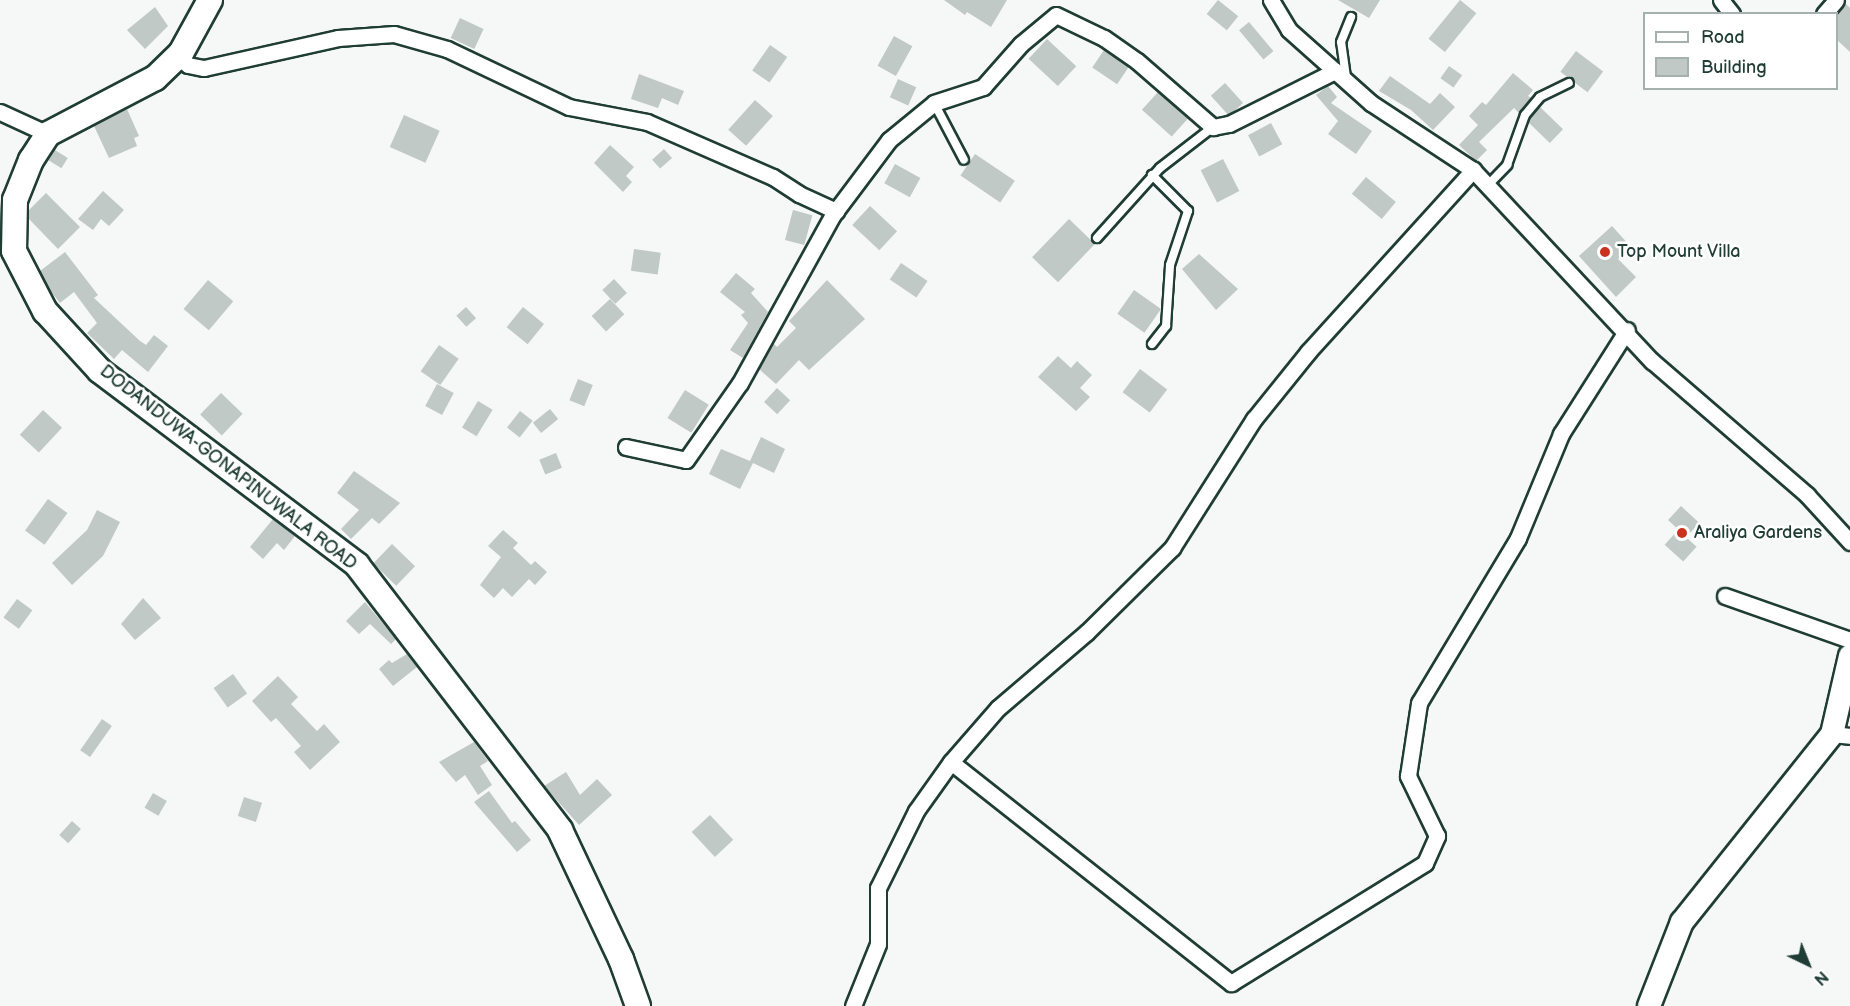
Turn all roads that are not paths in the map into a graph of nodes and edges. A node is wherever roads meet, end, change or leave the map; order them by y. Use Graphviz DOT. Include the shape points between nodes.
graph roads {
  1 [pos="210,0"];
  2 [pos="1271,0"];
  3 [pos="1721,0"];
  4 [pos="1836,0"];
  5 [pos="1730,12"];
  6 [pos="1826,12"];
  7 [pos="1351,17"];
  8 [pos="177,56"];
  9 [pos="1335,71"];
  10 [pos="1347,81"];
  11 [pos="1569,83"];
  12 [pos="934,103"];
  13 [pos="0,112"];
  14 [pos="1213,127"];
  15 [pos="48,134"];
  16 [pos="964,160"];
  17 [pos="1473,170"];
  18 [pos="1152,175"];
  19 [pos="1488,185"];
  20 [pos="836,211"];
  21 [pos="1097,238"];
  22 [pos="7,253"];
  23 [pos="1627,330"];
  24 [pos="1152,344"];
  25 [pos="626,447"];
  26 [pos="1850,542"];
  27 [pos="1725,596"];
  28 [pos="1850,640"];
  29 [pos="1850,656"];
  30 [pos="1841,735"];
  31 [pos="951,762"];
  32 [pos="638,1006"];
  33 [pos="853,1006"];
  34 [pos="1649,1006"];
  1 -- 8 [label="main road"];
  2 -- 9 [label="street" via="1288,30"];
  3 -- 5 [label="street"];
  4 -- 6 [label="street"];
  7 -- 10 [label="lane" via="1341,42"];
  8 -- 15 [label="main road" via="134,92"];
  8 -- 20 [label="street" via="188,65 204,68 338,38 394,34 447,49 569,107 647,122 773,177"];
  9 -- 10 [label="street"];
  9 -- 14 [label="street" via="1230,124"];
  10 -- 17 [label="street" via="1371,103"];
  11 -- 19 [label="lane" via="1540,97 1525,115 1507,165"];
  12 -- 14 [label="street" via="983,87 1041,25 1056,15 1137,61"];
  12 -- 16 [label="lane"];
  12 -- 20 [label="street" via="889,140"];
  13 -- 15 [label="street"];
  14 -- 18 [label="lane"];
  15 -- 22 [label="main road, DODANDUWA-GONAPINUWALA ROAD" via="31,160 15,200"];
  17 -- 19 [label="street"];
  17 -- 31 [label="street" via="1308,352 1254,419 1172,548 1087,632 998,708"];
  18 -- 21 [label="lane"];
  18 -- 24 [label="lane" via="1188,212 1170,265 1166,326"];
  19 -- 23 [label="street"];
  20 -- 25 [label="street" via="740,383 686,460"];
  22 -- 32 [label="main road, DODANDUWA-GONAPINUWALA ROAD" via="45,311 100,371 357,565 560,830 621,959"];
  23 -- 26 [label="street" via="1652,361 1807,495"];
  23 -- 31 [label="street" via="1561,434 1518,538 1419,703 1408,776 1437,836 1425,864 1231,983"];
  27 -- 28 [label="street"];
  29 -- 30 [label="street"];
  30 -- 34 [label="street" via="1682,922"];
  31 -- 33 [label="street" via="916,811 878,888 878,944"];
}
